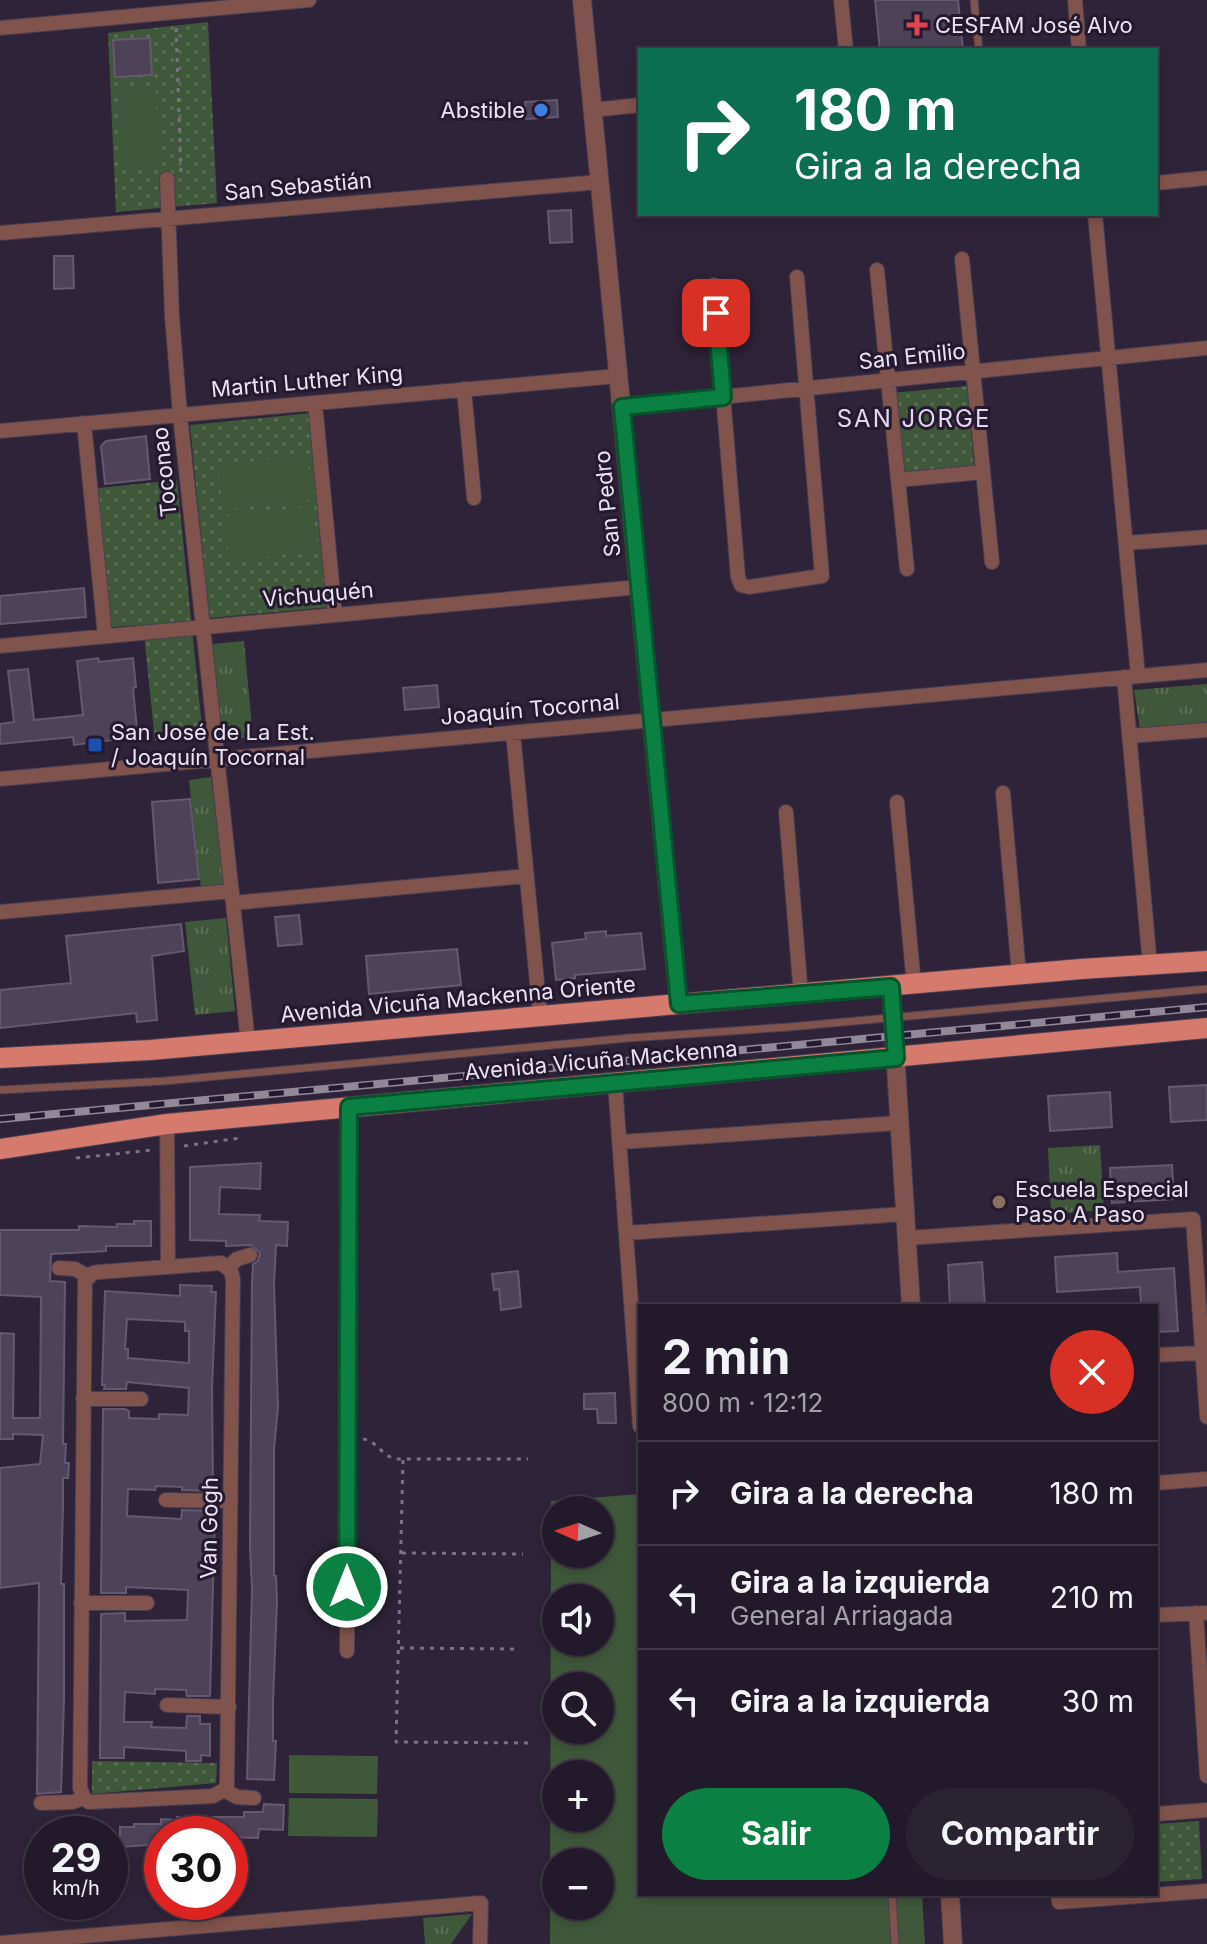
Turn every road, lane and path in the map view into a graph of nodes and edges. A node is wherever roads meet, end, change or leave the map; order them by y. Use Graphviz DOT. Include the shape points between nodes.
graph roads {
  1 [pos="309,0"];
  2 [pos="582,0"];
  3 [pos="841,0"];
  4 [pos="974,0"];
  5 [pos="1075,0"];
  6 [pos="176,12"];
  7 [pos="0,28"];
  8 [pos="846,48"];
  9 [pos="979,48"];
  10 [pos="1079,48"];
  11 [pos="638,105"];
  12 [pos="593,110"];
  13 [pos="1207,178"];
  14 [pos="167,179"];
  15 [pos="600,182"];
  16 [pos="1158,183"];
  17 [pos="181,186"];
  18 [pos="1095,216"];
  19 [pos="169,219"];
  20 [pos="0,233"];
  21 [pos="962,259"];
  22 [pos="877,270"];
  23 [pos="797,277"];
  24 [pos="714,285"];
  25 [pos="1207,348"];
  26 [pos="1108,358"];
  27 [pos="973,372"];
  28 [pos="618,376"];
  29 [pos="888,380"];
  30 [pos="806,388"];
  31 [pos="464,389"];
  32 [pos="723,397"];
  33 [pos="315,403"];
  34 [pos="622,407"];
  35 [pos="180,415"];
  36 [pos="84,423"];
  37 [pos="0,431"];
  38 [pos="983,472"];
  39 [pos="898,480"];
  40 [pos="474,498"];
  41 [pos="1207,537"];
  42 [pos="1126,543"];
  43 [pos="992,562"];
  44 [pos="907,569"];
  45 [pos="639,587"];
  46 [pos="335,615"];
  47 [pos="203,627"];
  48 [pos="105,636"];
  49 [pos="0,646"];
  50 [pos="1207,670"];
  51 [pos="1131,676"];
  52 [pos="652,720"];
  53 [pos="1207,730"];
  54 [pos="513,733"];
  55 [pos="1129,736"];
  56 [pos="218,759"];
  57 [pos="0,779"];
  58 [pos="1003,793"];
  59 [pos="897,802"];
  60 [pos="786,812"];
  61 [pos="526,876"];
  62 [pos="233,897"];
  63 [pos="0,912"];
  64 [pos="1207,961"];
  65 [pos="1150,965"];
  66 [pos="1019,974"];
  67 [pos="914,985"];
  68 [pos="891,987"];
  69 [pos="1207,989"];
  70 [pos="801,995"];
  71 [pos="679,1004"];
  72 [pos="540,1014"];
  73 [pos="892,1017"];
  74 [pos="1207,1028"];
  75 [pos="248,1042"];
  76 [pos="0,1058"];
  77 [pos="896,1058"];
  78 [pos="615,1083"];
  79 [pos="0,1090"];
  80 [pos="349,1107"];
  81 [pos="899,1123"];
  82 [pos="167,1124"];
  83 [pos="620,1142"];
  84 [pos="0,1149"];
  85 [pos="905,1214"];
  86 [pos="626,1233"];
  87 [pos="907,1238"];
  88 [pos="250,1255"];
  89 [pos="168,1266"];
  90 [pos="229,1267"];
  91 [pos="59,1268"];
  92 [pos="89,1277"];
  93 [pos="911,1304"];
  94 [pos="636,1327"];
  95 [pos="1203,1353"];
  96 [pos="1158,1355"];
  97 [pos="638,1376"];
  98 [pos="83,1399"];
  99 [pos="141,1399"];
  100 [pos="1207,1417"];
  101 [pos="348,1439"];
  102 [pos="528,1459"];
  103 [pos="403,1460"];
  104 [pos="1207,1479"];
  105 [pos="1158,1483"];
  106 [pos="166,1500"];
  107 [pos="231,1501"];
  108 [pos="401,1553"];
  109 [pos="523,1554"];
  110 [pos="81,1603"];
  111 [pos="147,1603"];
  112 [pos="1202,1613"];
  113 [pos="1158,1615"];
  114 [pos="398,1648"];
  115 [pos="516,1649"];
  116 [pos="347,1651"];
  117 [pos="167,1705"];
  118 [pos="229,1707"];
  119 [pos="533,1743"];
  120 [pos="1207,1776"];
  121 [pos="224,1790"];
  122 [pos="84,1798"];
  123 [pos="254,1798"];
  124 [pos="41,1803"];
  125 [pos="1207,1810"];
  126 [pos="1158,1814"];
  127 [pos="1207,1891"];
  128 [pos="1158,1893"];
  129 [pos="892,1896"];
  130 [pos="950,1896"];
  131 [pos="1101,1896"];
  132 [pos="1058,1898"];
  133 [pos="119,1934"];
  134 [pos="0,1943"];
  135 [pos="106,1944"];
  136 [pos="480,1944"];
  137 [pos="895,1944"];
  138 [pos="953,1944"];
  1 -- 6 [label="street"];
  2 -- 12 [label="street, San Pedro"];
  3 -- 8 [label="street"];
  4 -- 9 [label="lane"];
  5 -- 10 [label="street"];
  6 -- 7 [label="street"];
  6 -- 17 [label="path"];
  11 -- 12 [label="street"];
  12 -- 15 [label="street, San Pedro"];
  13 -- 16 [label="street"];
  14 -- 19 [label="street, Toconao"];
  15 -- 19 [label="street, San Sebastián"];
  15 -- 28 [label="street, San Pedro"];
  18 -- 26 [label="street"];
  19 -- 20 [label="street, San Sebastián"];
  19 -- 35 [label="street, Toconao"];
  21 -- 27 [label="street"];
  22 -- 29 [label="street"];
  23 -- 30 [label="street"];
  24 -- 32 [label="street"];
  25 -- 26 [label="street, San Emilio"];
  26 -- 27 [label="street, San Emilio"];
  26 -- 42 [label="street"];
  27 -- 29 [label="street, San Emilio"];
  27 -- 38 [label="street"];
  28 -- 31 [label="street, Martin Luther King"];
  28 -- 34 [label="street, San Pedro"];
  29 -- 30 [label="street, San Emilio"];
  29 -- 39 [label="street"];
  30 -- 32 [label="street, San Emilio"];
  30 -- 32 [label="street" via="822,576 749,587 738,577"];
  31 -- 33 [label="street, Martin Luther King"];
  31 -- 40 [label="street"];
  32 -- 34 [label="street, San Emilio"];
  33 -- 35 [label="street, Martin Luther King"];
  33 -- 46 [label="street"];
  34 -- 45 [label="street, San Pedro"];
  35 -- 36 [label="street, Martin Luther King"];
  35 -- 47 [label="street, Toconao"];
  36 -- 37 [label="street, Martin Luther King"];
  36 -- 48 [label="street"];
  38 -- 39 [label="street"];
  38 -- 43 [label="street"];
  39 -- 44 [label="street"];
  41 -- 42 [label="street"];
  42 -- 51 [label="street"];
  45 -- 46 [label="street, Vichuquén"];
  45 -- 52 [label="street, San Pedro"];
  46 -- 47 [label="street, Vichuquén"];
  47 -- 48 [label="street, Vichuquén"];
  47 -- 56 [label="street, Toconao"];
  48 -- 49 [label="street, Vichuquén"];
  50 -- 51 [label="street, Joaquín Tocornal"];
  51 -- 52 [label="street, Joaquín Tocornal"];
  51 -- 55 [label="street"];
  52 -- 54 [label="street, Joaquín Tocornal"];
  52 -- 71 [label="street, San Pedro"];
  53 -- 55 [label="street"];
  54 -- 56 [label="street, Joaquín Tocornal"];
  54 -- 61 [label="street"];
  55 -- 65 [label="street"];
  56 -- 57 [label="street, Joaquín Tocornal"];
  56 -- 62 [label="street, Toconao"];
  58 -- 66 [label="street"];
  59 -- 67 [label="street"];
  60 -- 70 [label="street"];
  61 -- 62 [label="street"];
  61 -- 72 [label="street"];
  62 -- 63 [label="street"];
  62 -- 75 [label="street, Toconao"];
  64 -- 65 [label="main road, Avenida Vicuña Mackenna Oriente"];
  65 -- 66 [label="main road, Avenida Vicuña Mackenna Oriente"];
  66 -- 67 [label="main road, Avenida Vicuña Mackenna Oriente"];
  67 -- 68 [label="main road, Avenida Vicuña Mackenna Oriente"];
  68 -- 70 [label="main road, Avenida Vicuña Mackenna Oriente"];
  68 -- 73 [label="street"];
  69 -- 73 [label="lane"];
  70 -- 71 [label="main road, Avenida Vicuña Mackenna Oriente"];
  71 -- 72 [label="main road, Avenida Vicuña Mackenna Oriente"];
  72 -- 75 [label="main road, Avenida Vicuña Mackenna Oriente"];
  73 -- 77 [label="street"];
  73 -- 79 [label="lane" via="165,1081"];
  74 -- 77 [label="main road, Avenida Vicuña Mackenna"];
  75 -- 76 [label="main road, Avenida Vicuña Mackenna Oriente"];
  77 -- 78 [label="main road, Avenida Vicuña Mackenna"];
  77 -- 81 [label="street"];
  78 -- 80 [label="main road, Avenida Vicuña Mackenna"];
  78 -- 83 [label="street"];
  80 -- 82 [label="main road, Avenida Vicuña Mackenna"];
  80 -- 101 [label="street"];
  81 -- 83 [label="street"];
  81 -- 85 [label="street"];
  82 -- 84 [label="main road, Avenida Vicuña Mackenna"];
  82 -- 89 [label="street"];
  83 -- 86 [label="street"];
  85 -- 86 [label="street"];
  85 -- 87 [label="street"];
  86 -- 94 [label="street"];
  87 -- 93 [label="street"];
  87 -- 95 [label="street" via="1193,1219"];
  88 -- 90 [label="street"];
  89 -- 90 [label="street"];
  89 -- 92 [label="street"];
  90 -- 107 [label="street, Van Gogh"];
  91 -- 92 [label="street"];
  92 -- 98 [label="street" via="84,1287"];
  94 -- 97 [label="street"];
  95 -- 96 [label="street"];
  95 -- 100 [label="street"];
  98 -- 99 [label="street"];
  98 -- 110 [label="street"];
  101 -- 103 [label="path" via="368,1440 384,1455"];
  101 -- 116 [label="street"];
  102 -- 103 [label="path"];
  103 -- 108 [label="path"];
  104 -- 105 [label="street"];
  106 -- 107 [label="street"];
  107 -- 118 [label="street, Van Gogh"];
  108 -- 109 [label="path"];
  108 -- 114 [label="path"];
  110 -- 111 [label="street"];
  110 -- 122 [label="street"];
  112 -- 113 [label="street"];
  112 -- 120 [label="street"];
  114 -- 115 [label="path"];
  114 -- 119 [label="path" via="396,1742"];
  117 -- 118 [label="street"];
  118 -- 121 [label="street, Van Gogh"];
  121 -- 122 [label="street" via="213,1796 95,1803"];
  121 -- 123 [label="street"];
  122 -- 124 [label="street"];
  125 -- 126 [label="street"];
  127 -- 128 [label="street"];
  129 -- 137 [label="lane"];
  130 -- 138 [label="street"];
  131 -- 132 [label="street"];
  133 -- 134 [label="street"];
  133 -- 135 [label="street"];
  133 -- 136 [label="street" via="481,1903"];
}
